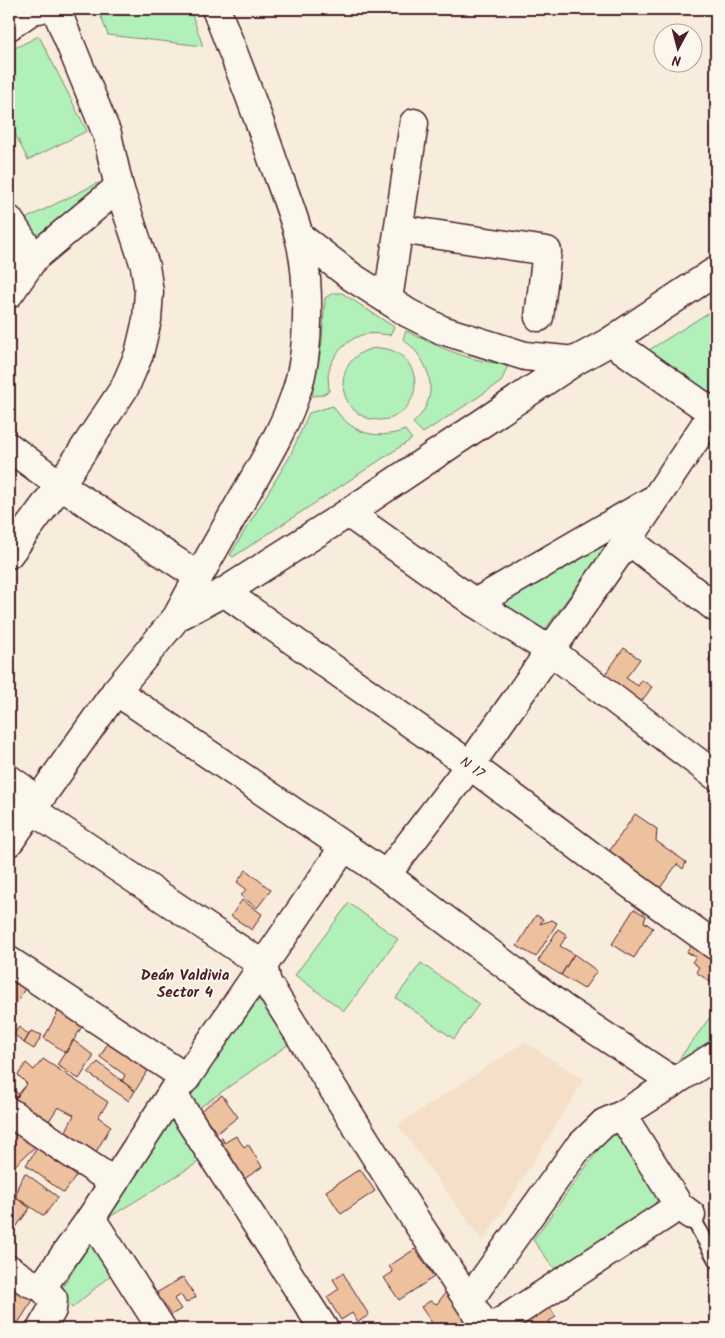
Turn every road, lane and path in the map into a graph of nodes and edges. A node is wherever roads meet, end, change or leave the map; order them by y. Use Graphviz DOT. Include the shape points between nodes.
graph roads {
  1 [pos="52,9"];
  2 [pos="216,9"];
  3 [pos="9,26"];
  4 [pos="414,123"];
  5 [pos="119,186"];
  6 [pos="9,220"];
  7 [pos="399,229"];
  8 [pos="299,236"];
  9 [pos="21,260"];
  10 [pos="716,271"];
  11 [pos="9,294"];
  12 [pos="388,300"];
  13 [pos="539,317"];
  14 [pos="611,341"];
  15 [pos="575,361"];
  16 [pos="715,414"];
  17 [pos="9,447"];
  18 [pos="60,485"];
  19 [pos="657,498"];
  20 [pos="348,513"];
  21 [pos="628,540"];
  22 [pos="9,554"];
  23 [pos="198,576"];
  24 [pos="224,592"];
  25 [pos="474,603"];
  26 [pos="716,608"];
  27 [pos="177,617"];
  28 [pos="549,650"];
  29 [pos="116,691"];
  30 [pos="470,765"];
  31 [pos="716,776"];
  32 [pos="9,779"];
  33 [pos="32,810"];
  34 [pos="9,842"];
  35 [pos="344,847"];
  36 [pos="386,876"];
  37 [pos="716,946"];
  38 [pos="9,961"];
  39 [pos="263,965"];
  40 [pos="716,1055"];
  41 [pos="674,1082"];
  42 [pos="179,1085"];
  43 [pos="9,1112"];
  44 [pos="622,1115"];
  45 [pos="114,1182"];
  46 [pos="685,1211"];
  47 [pos="91,1218"];
  48 [pos="716,1260"];
  49 [pos="9,1269"];
  50 [pos="42,1288"];
  51 [pos="469,1300"];
  52 [pos="41,1329"];
  53 [pos="162,1329"];
  54 [pos="324,1329"];
  55 [pos="488,1329"];
  1 -- 3 [label="street" via="32,10"];
  1 -- 5 [label="street" via="107,134"];
  2 -- 8 [label="street" via="261,124"];
  4 -- 7 [label="street"];
  5 -- 9 [label="street"];
  5 -- 18 [label="street" via="146,266 149,292 144,336 125,387"];
  6 -- 9 [label="street"];
  7 -- 12 [label="street"];
  7 -- 13 [label="street" via="547,251"];
  8 -- 12 [label="street"];
  8 -- 23 [label="street" via="307,297 299,385 270,451"];
  9 -- 11 [label="street"];
  10 -- 14 [label="street"];
  12 -- 15 [label="street" via="442,330 484,344 525,356"];
  14 -- 15 [label="street"];
  14 -- 16 [label="street"];
  15 -- 20 [label="street"];
  16 -- 19 [label="street"];
  17 -- 18 [label="street"];
  18 -- 22 [label="street"];
  18 -- 23 [label="street"];
  19 -- 21 [label="street"];
  19 -- 25 [label="street"];
  20 -- 24 [label="street"];
  20 -- 25 [label="street"];
  21 -- 26 [label="street"];
  21 -- 28 [label="street"];
  23 -- 27 [label="street"];
  24 -- 27 [label="street"];
  24 -- 30 [label="street, N 17"];
  25 -- 28 [label="street"];
  27 -- 29 [label="street"];
  28 -- 30 [label="street"];
  28 -- 31 [label="street"];
  29 -- 33 [label="street"];
  29 -- 35 [label="street"];
  30 -- 36 [label="street"];
  30 -- 37 [label="street, N 17"];
  32 -- 33 [label="street" via="23,789"];
  33 -- 34 [label="street"];
  33 -- 39 [label="street"];
  35 -- 36 [label="street"];
  35 -- 39 [label="street"];
  36 -- 41 [label="street" via="564,1009"];
  38 -- 42 [label="street"];
  39 -- 42 [label="street"];
  39 -- 51 [label="street" via="267,983"];
  40 -- 41 [label="street"];
  41 -- 44 [label="street"];
  42 -- 45 [label="street"];
  42 -- 54 [label="street"];
  43 -- 45 [label="street"];
  44 -- 46 [label="street"];
  44 -- 51 [label="street" via="604,1123 577,1149"];
  45 -- 47 [label="street"];
  46 -- 48 [label="lane"];
  46 -- 55 [label="street"];
  47 -- 50 [label="street"];
  47 -- 53 [label="street"];
  49 -- 50 [label="street"];
  50 -- 52 [label="street" via="53,1299 52,1310"];
  51 -- 55 [label="street"];
}
